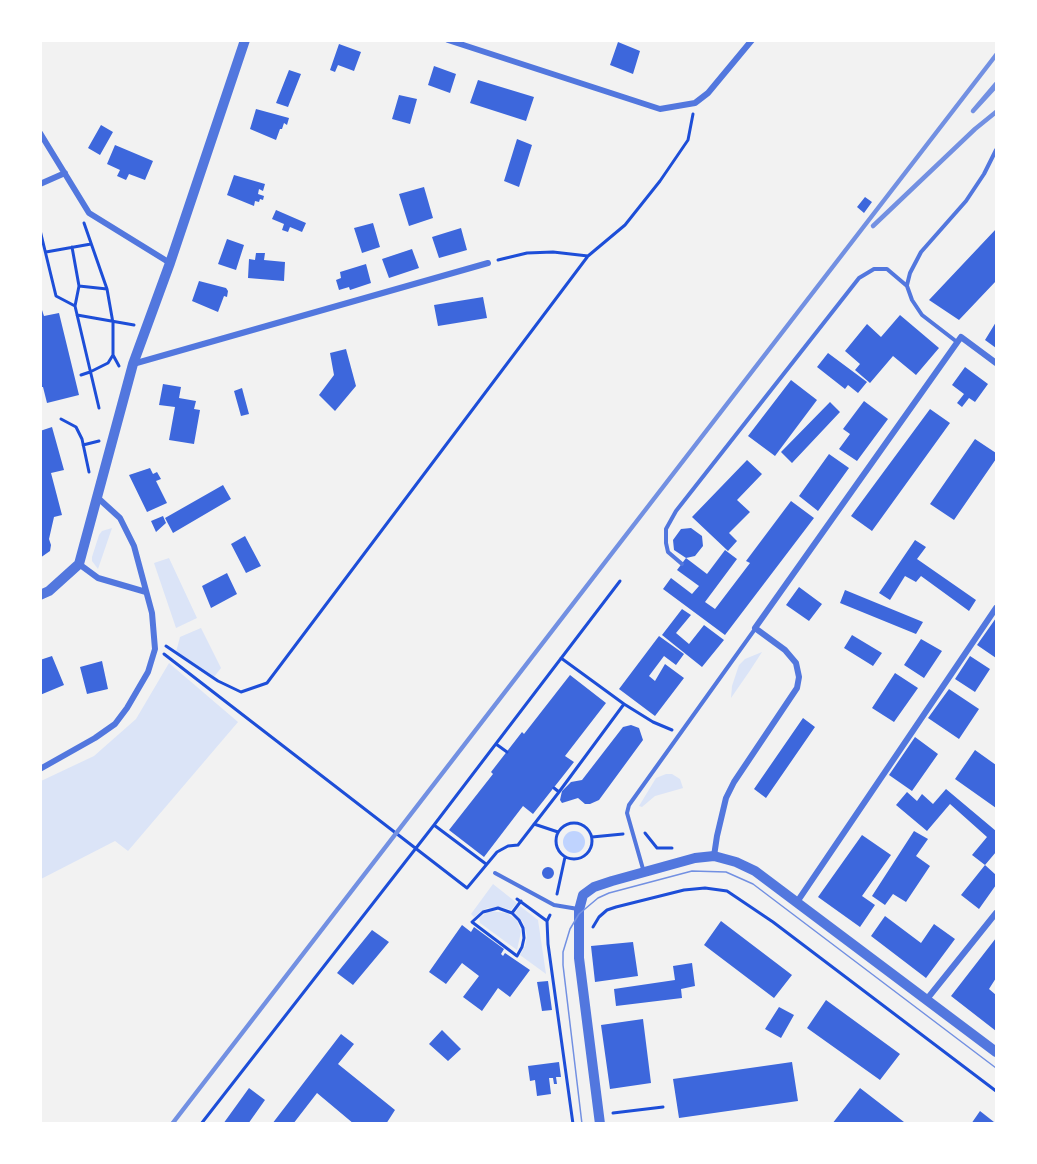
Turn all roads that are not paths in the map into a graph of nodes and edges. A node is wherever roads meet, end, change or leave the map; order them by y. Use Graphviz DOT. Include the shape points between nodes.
graph roads {
  1 [pos="245,40"];
  2 [pos="448,40"];
  3 [pos="752,40"];
  4 [pos="40,133"];
  5 [pos="996,150"];
  6 [pos="65,173"];
  7 [pos="40,184"];
  8 [pos="170,263"];
  9 [pos="488,263"];
  10 [pos="907,286"];
  11 [pos="959,339"];
  12 [pos="996,363"];
  13 [pos="133,364"];
  14 [pos="98,498"];
  15 [pos="79,564"];
  16 [pos="682,564"];
  17 [pos="146,592"];
  18 [pos="40,595"];
  19 [pos="996,608"];
  20 [pos="755,628"];
  21 [pos="40,769"];
  22 [pos="714,856"];
  23 [pos="644,871"];
  24 [pos="495,873"];
  25 [pos="797,902"];
  26 [pos="579,910"];
  27 [pos="996,913"];
  28 [pos="927,999"];
  29 [pos="996,1052"];
  30 [pos="600,1124"];
  1 -- 8 [label="street"];
  2 -- 3 [label="street" via="660,109 694,103 708,93"];
  4 -- 6 [label="street"];
  5 -- 10 [label="lane" via="966,201 921,252"];
  6 -- 7 [label="street"];
  6 -- 8 [label="street" via="89,213"];
  8 -- 13 [label="street"];
  9 -- 13 [label="street"];
  10 -- 11 [label="lane" via="922,315"];
  10 -- 16 [label="lane" via="887,269 874,269 859,278 676,511 666,529 666,543 668,552"];
  11 -- 12 [label="street"];
  11 -- 20 [label="street"];
  13 -- 14 [label="street"];
  14 -- 15 [label="street"];
  14 -- 17 [label="street" via="120,518 134,546"];
  15 -- 17 [label="street" via="99,578"];
  15 -- 18 [label="street"];
  17 -- 21 [label="street" via="156,640 148,672 127,708 115,724"];
  19 -- 25 [label="street"];
  20 -- 22 [label="street" via="796,663 797,688 726,798"];
  20 -- 23 [label="lane" via="629,805 627,813"];
  22 -- 23 [label="street" via="676,861"];
  22 -- 25 [label="street" via="755,871"];
  23 -- 26 [label="street" via="594,887 583,894"];
  24 -- 26 [label="lane" via="554,905"];
  25 -- 28 [label="street"];
  26 -- 30 [label="street" via="579,958"];
  27 -- 28 [label="street"];
  28 -- 29 [label="street"];
}
